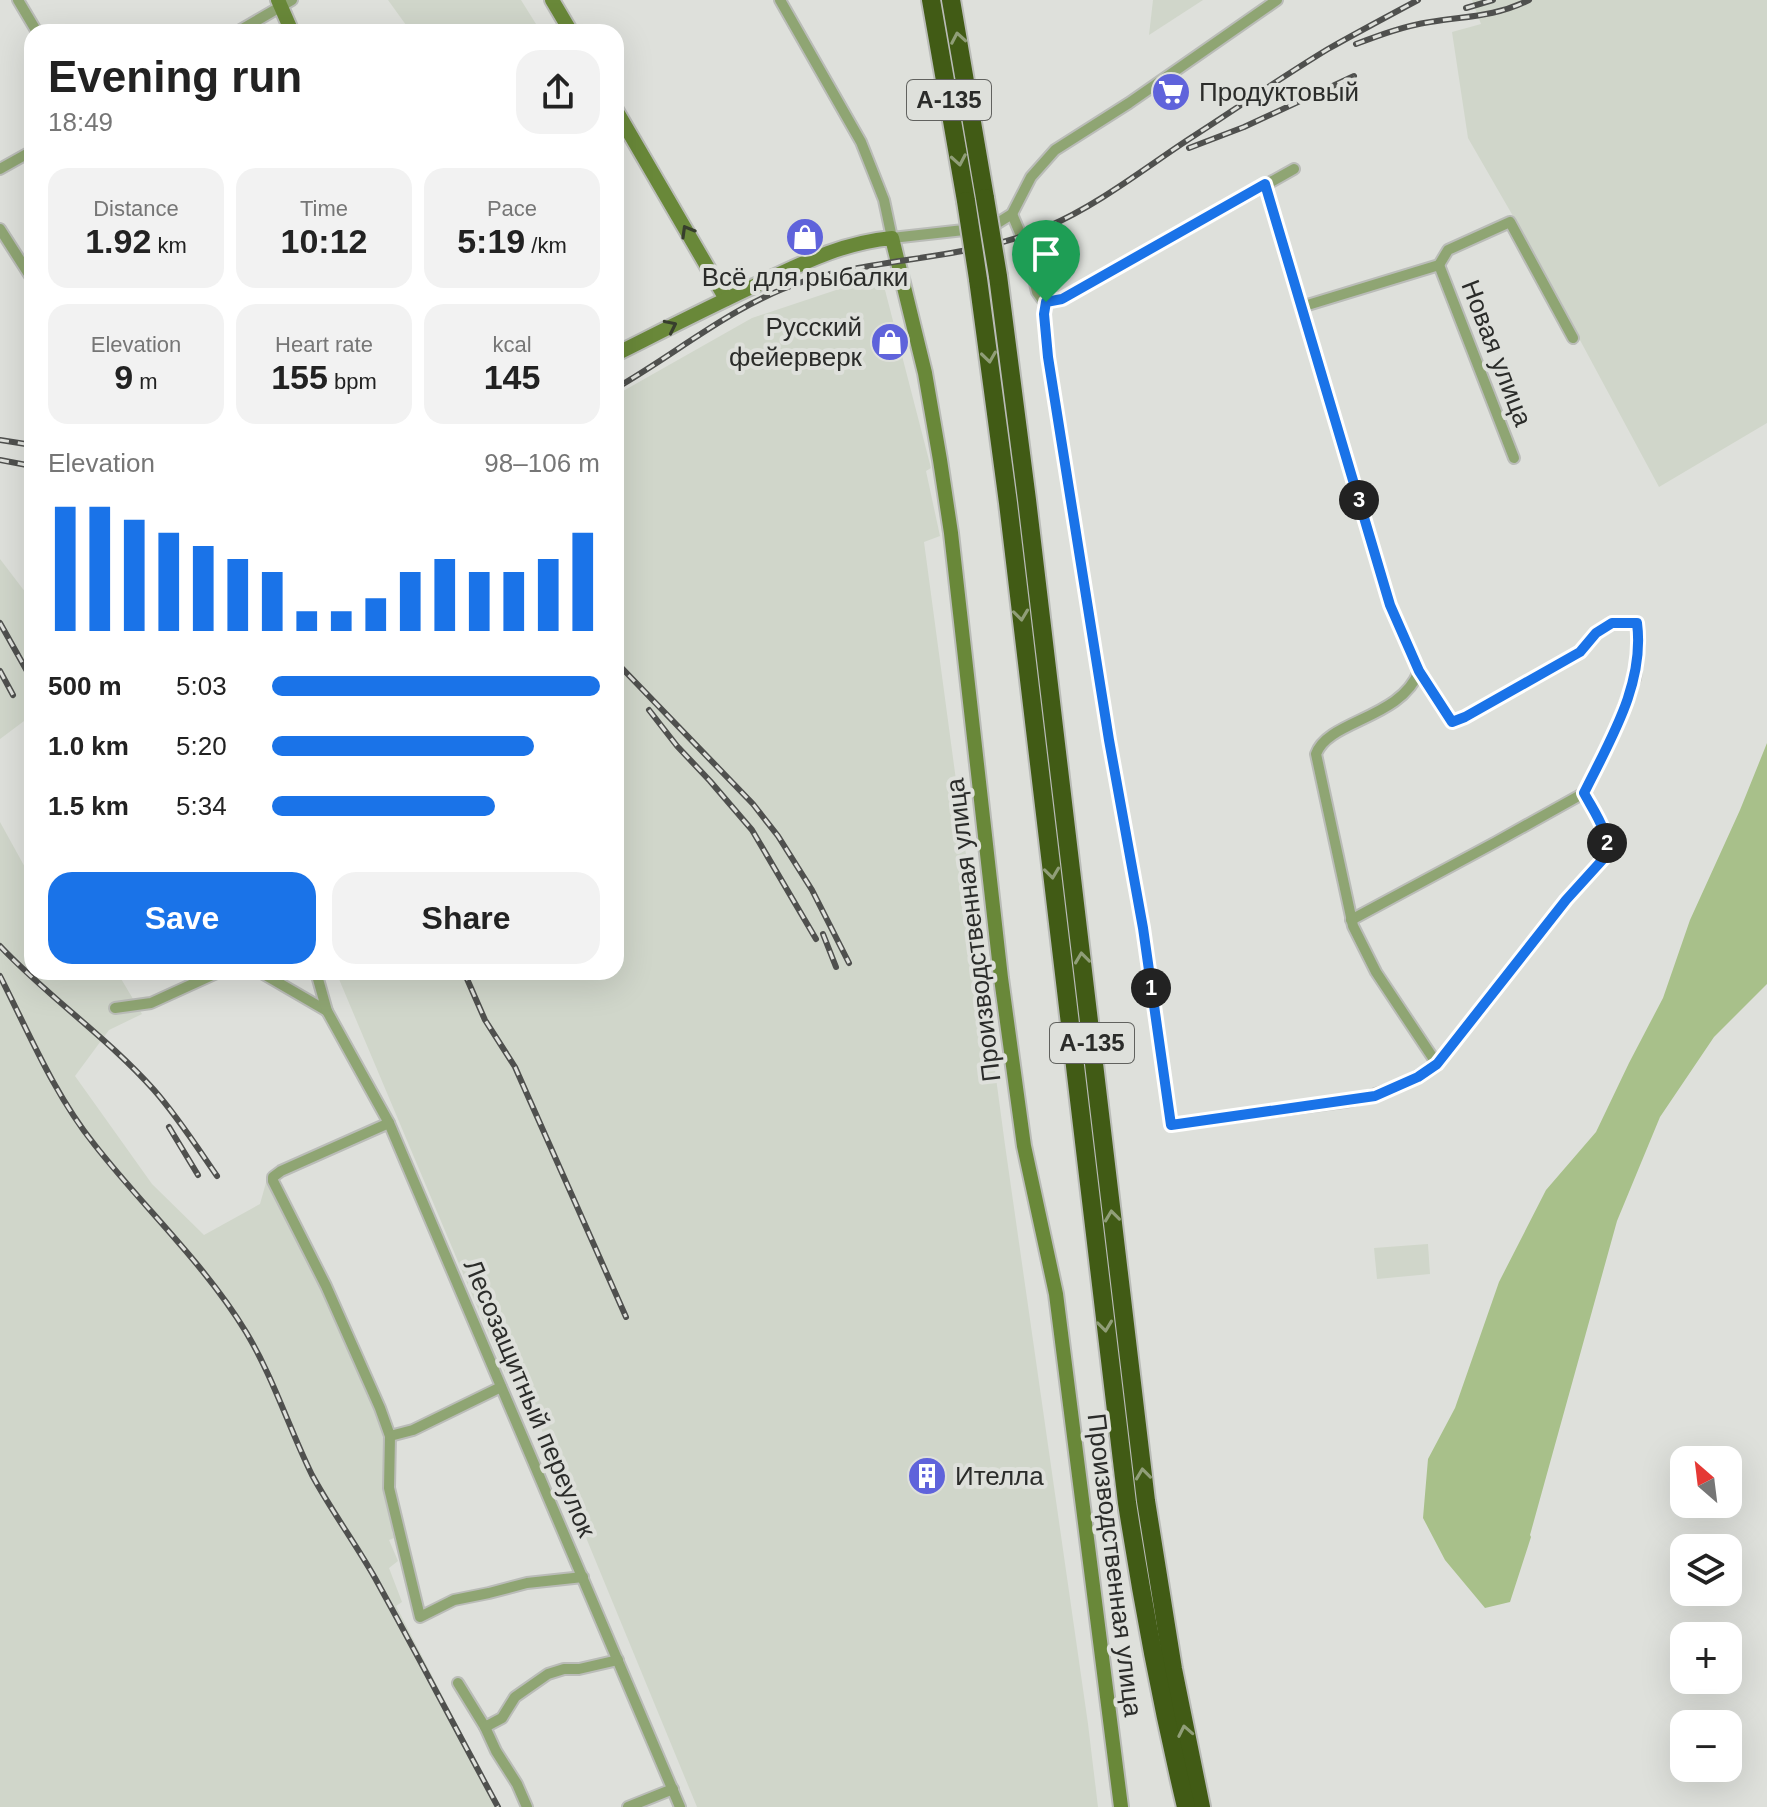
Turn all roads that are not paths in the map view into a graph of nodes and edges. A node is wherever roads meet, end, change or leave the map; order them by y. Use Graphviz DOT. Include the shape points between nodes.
graph roads {
  1 [pos="18,0"];
  2 [pos="552,0"];
  3 [pos="780,0"];
  4 [pos="931,0"];
  5 [pos="951,0"];
  6 [pos="1277,0"];
  7 [pos="283,2"];
  8 [pos="32,24"];
  9 [pos="249,24"];
  10 [pos="290,24"];
  11 [pos="566,24"];
  12 [pos="624,124"];
  13 [pos="24,156"];
  14 [pos="0,169"];
  15 [pos="1294,169"];
  16 [pos="1265,184"];
  17 [pos="1012,214"];
  18 [pos="0,229"];
  19 [pos="892,238"];
  20 [pos="1439,265"];
  21 [pos="24,266"];
  22 [pos="726,299"];
  23 [pos="1046,302"];
  24 [pos="1301,307"];
  25 [pos="1573,338"];
  26 [pos="624,350"];
  27 [pos="1514,458"];
  28 [pos="1419,671"];
  29 [pos="1584,793"];
  30 [pos="1351,920"];
  31 [pos="201,980"];
  32 [pos="274,980"];
  33 [pos="318,980"];
  34 [pos="115,1008"];
  35 [pos="327,1011"];
  36 [pos="1437,1064"];
  37 [pos="389,1123"];
  38 [pos="501,1387"];
  39 [pos="390,1436"];
  40 [pos="583,1577"];
  41 [pos="618,1660"];
  42 [pos="458,1683"];
  43 [pos="485,1727"];
  44 [pos="673,1789"];
  45 [pos="527,1807"];
  46 [pos="628,1807"];
  47 [pos="680,1807"];
  48 [pos="1121,1807"];
  49 [pos="1186,1807"];
  50 [pos="1201,1807"];
  1 -- 8 [label="street"];
  2 -- 11 [label="street"];
  3 -- 19 [label="street" via="861,142 884,200"];
  4 -- 49 [label="highway, А-135, one-way, bridge" via="978,279 1008,503 1127,1503"];
  50 -- 5 [label="highway, А-135, one-way, bridge" via="1146,1501 1026,486 998,276"];
  6 -- 17 [label="street" via="1055,150 1031,177"];
  7 -- 9 [label="street"];
  7 -- 10 [label="street"];
  22 -- 12 [label="street, one-way"];
  13 -- 14 [label="street"];
  15 -- 16 [label="street"];
  16 -- 23 [label="street" via="1062,299"];
  16 -- 24 [label="street"];
  17 -- 19 [label="street" via="996,224 957,232"];
  17 -- 23 [label="street" via="1037,292"];
  18 -- 21 [label="street"];
  19 -- 22 [label="street" via="838,249"];
  19 -- 48 [label="street, Производственная улица" via="940,460 1001,978 1024,1146 1056,1294"];
  20 -- 24 [label="street, Новая улица"];
  20 -- 25 [label="street" via="1448,250 1510,222"];
  20 -- 27 [label="street, Новая улица"];
  26 -- 22 [label="street, one-way"];
  23 -- 36 [label="street" via="1048,357 1171,1125 1375,1096"];
  24 -- 28 [label="street" via="1390,605"];
  28 -- 29 [label="street" via="1452,722 1580,652 1612,623 1637,623 1635,678"];
  28 -- 30 [label="street" via="1403,695 1331,736 1316,754"];
  29 -- 30 [label="street"];
  29 -- 36 [label="street" via="1605,835 1605,857"];
  30 -- 36 [label="street" via="1376,972"];
  31 -- 34 [label="street" via="151,1003"];
  32 -- 35 [label="street"];
  33 -- 35 [label="street, Лесозащитный переулок"];
  35 -- 37 [label="street, Лесозащитный переулок"];
  37 -- 38 [label="street, Лесозащитный переулок"];
  37 -- 39 [label="street" via="281,1171 273,1181 326,1286"];
  38 -- 39 [label="street"];
  38 -- 40 [label="street, Лесозащитный переулок"];
  39 -- 40 [label="street" via="389,1488 420,1617 454,1600"];
  40 -- 41 [label="street, Лесозащитный переулок"];
  41 -- 43 [label="street" via="548,1674 515,1697 502,1718"];
  41 -- 44 [label="street, Лесозащитный переулок"];
  42 -- 43 [label="street"];
  43 -- 45 [label="street"];
  44 -- 46 [label="street"];
  44 -- 47 [label="street, Лесозащитный переулок"];
}
